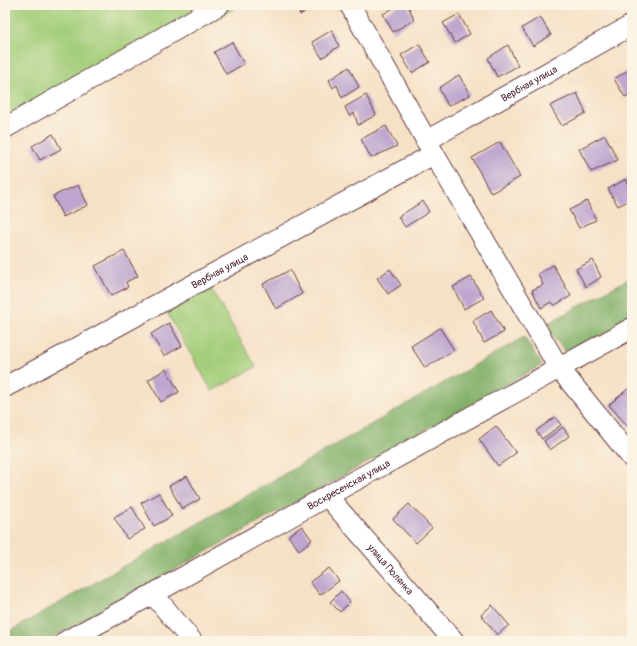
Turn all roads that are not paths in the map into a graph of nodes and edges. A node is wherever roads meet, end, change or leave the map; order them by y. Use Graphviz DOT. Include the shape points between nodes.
graph roads {
  1 [pos="219,5"];
  2 [pos="350,5"];
  3 [pos="632,25"];
  4 [pos="5,128"];
  5 [pos="430,148"];
  6 [pos="632,328"];
  7 [pos="559,368"];
  8 [pos="5,387"];
  9 [pos="632,458"];
  10 [pos="326,496"];
  11 [pos="153,594"];
  12 [pos="66,641"];
  13 [pos="192,641"];
  14 [pos="454,641"];
  1 -- 4 [label="street"];
  2 -- 5 [label="street"];
  3 -- 5 [label="street, Вербная улица"];
  5 -- 7 [label="street"];
  5 -- 8 [label="street, Вербная улица"];
  6 -- 7 [label="street, Воскресенская улица"];
  7 -- 9 [label="street"];
  7 -- 10 [label="street, Воскресенская улица"];
  10 -- 11 [label="street, Воскресенская улица"];
  10 -- 14 [label="street, улица Полянка"];
  11 -- 12 [label="street, Воскресенская улица"];
  11 -- 13 [label="street"];
}
